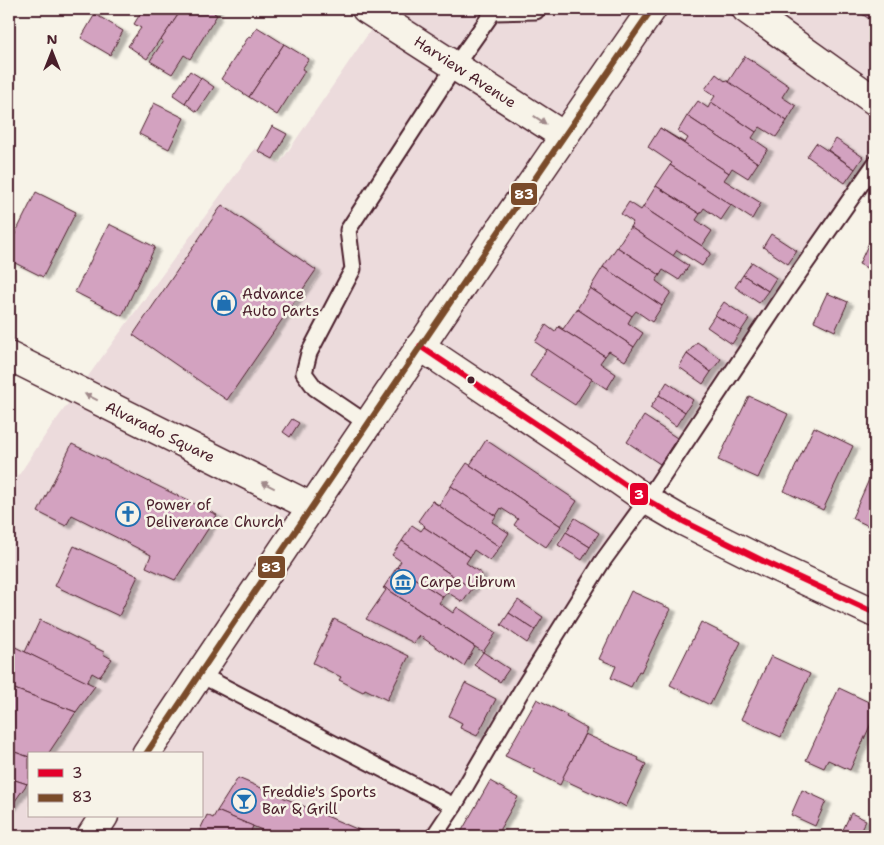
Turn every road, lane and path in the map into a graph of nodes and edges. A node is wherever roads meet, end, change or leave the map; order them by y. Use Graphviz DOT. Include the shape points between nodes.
graph roads {
  1 [pos="537,9"];
  2 [pos="652,9"];
  3 [pos="746,9"];
  4 [pos="377,12"];
  5 [pos="455,66"];
  6 [pos="875,101"];
  7 [pos="564,136"];
  8 [pos="875,164"];
  9 [pos="420,346"];
  10 [pos="9,356"];
  11 [pos="368,424"];
  12 [pos="647,500"];
  13 [pos="312,507"];
  14 [pos="875,614"];
  15 [pos="199,674"];
  16 [pos="147,752"];
  17 [pos="454,806"];
  18 [pos="103,818"];
  19 [pos="91,836"];
  20 [pos="434,836"];
  1 -- 5 [label="lane" via="493,12"];
  2 -- 7 [label="street"];
  3 -- 6 [label="street"];
  4 -- 5 [label="street, Harview Avenue"];
  5 -- 7 [label="street, Harview Avenue, one-way"];
  5 -- 11 [label="lane" via="348,230 353,269 309,353 304,373 316,388"];
  7 -- 9 [label="street"];
  8 -- 12 [label="lane"];
  9 -- 11 [label="street"];
  9 -- 12 [label="street"];
  13 -- 10 [label="street, Alvarado Square, one-way"];
  11 -- 13 [label="street"];
  12 -- 14 [label="street"];
  12 -- 17 [label="lane" via="602,562"];
  13 -- 15 [label="street"];
  15 -- 16 [label="street"];
  15 -- 17 [label="lane"];
  17 -- 20 [label="lane"];
  18 -- 19 [label="street"];
}
